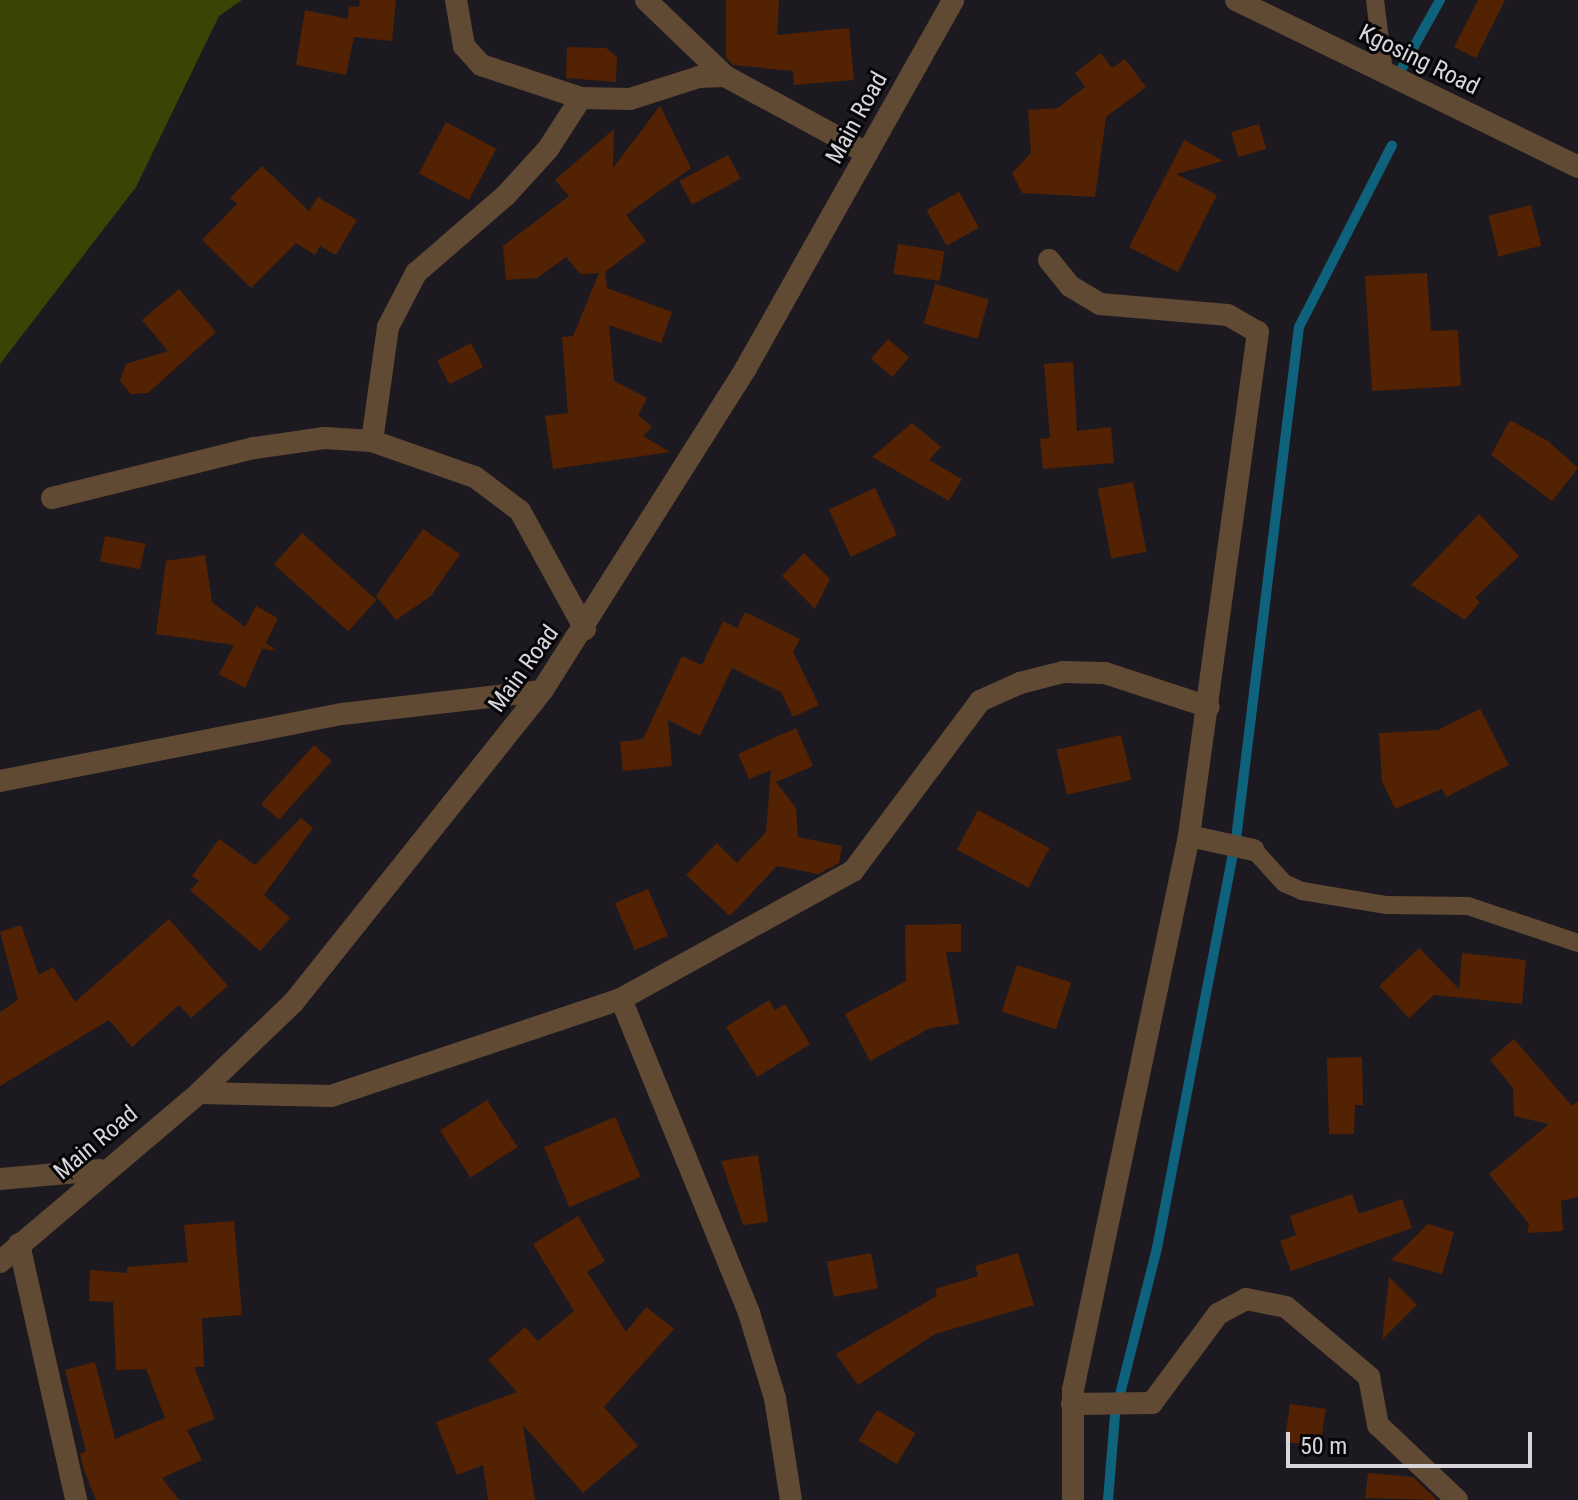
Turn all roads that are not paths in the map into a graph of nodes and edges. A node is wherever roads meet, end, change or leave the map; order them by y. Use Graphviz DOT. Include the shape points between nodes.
graph roads {
  1 [pos="456,0"];
  2 [pos="646,0"];
  3 [pos="953,0"];
  4 [pos="1236,0"];
  5 [pos="1375,0"];
  6 [pos="1384,72"];
  7 [pos="725,76"];
  8 [pos="581,98"];
  9 [pos="867,153"];
  10 [pos="1578,167"];
  11 [pos="1049,260"];
  12 [pos="372,441"];
  13 [pos="52,498"];
  14 [pos="585,629"];
  15 [pos="542,691"];
  16 [pos="1209,707"];
  17 [pos="0,781"];
  18 [pos="1200,838"];
  19 [pos="1254,850"];
  20 [pos="1578,943"];
  21 [pos="621,999"];
  22 [pos="199,1093"];
  23 [pos="101,1170"];
  24 [pos="0,1179"];
  25 [pos="19,1244"];
  26 [pos="0,1262"];
  27 [pos="1072,1404"];
  28 [pos="76,1500"];
  29 [pos="791,1500"];
  30 [pos="1073,1500"];
  31 [pos="1457,1500"];
  1 -- 8 [label="street" via="464,46 481,65"];
  2 -- 7 [label="street"];
  3 -- 9 [label="street, Main Road"];
  4 -- 6 [label="street, Kgosing Road"];
  5 -- 6 [label="lane"];
  6 -- 10 [label="street, Kgosing Road"];
  7 -- 8 [label="street" via="699,77 630,99"];
  7 -- 9 [label="street"];
  8 -- 12 [label="street" via="548,149 506,195 416,273 388,327"];
  9 -- 14 [label="street, Main Road" via="746,368"];
  11 -- 16 [label="street" via="1070,286 1100,304 1228,315 1258,332"];
  12 -- 13 [label="street" via="324,438 254,448"];
  12 -- 14 [label="street" via="475,477 520,511"];
  14 -- 15 [label="street, Main Road"];
  15 -- 17 [label="street" via="342,714"];
  15 -- 22 [label="street, Main Road" via="293,1003"];
  16 -- 18 [label="street"];
  16 -- 21 [label="street" via="1142,682 1091,672 1020,683 980,701 853,871"];
  18 -- 19 [label="street"];
  18 -- 27 [label="street"];
  19 -- 20 [label="lane" via="1284,883 1302,891 1387,905 1468,906"];
  21 -- 22 [label="street" via="331,1096"];
  21 -- 29 [label="street" via="749,1313 775,1398"];
  22 -- 23 [label="street, Main Road"];
  23 -- 24 [label="street"];
  23 -- 25 [label="street, Main Road"];
  25 -- 26 [label="street, Main Road"];
  25 -- 28 [label="street"];
  27 -- 30 [label="street"];
  27 -- 31 [label="street" via="1142,1406 1161,1392 1218,1314 1246,1299 1286,1307 1369,1377 1378,1425"];
}
